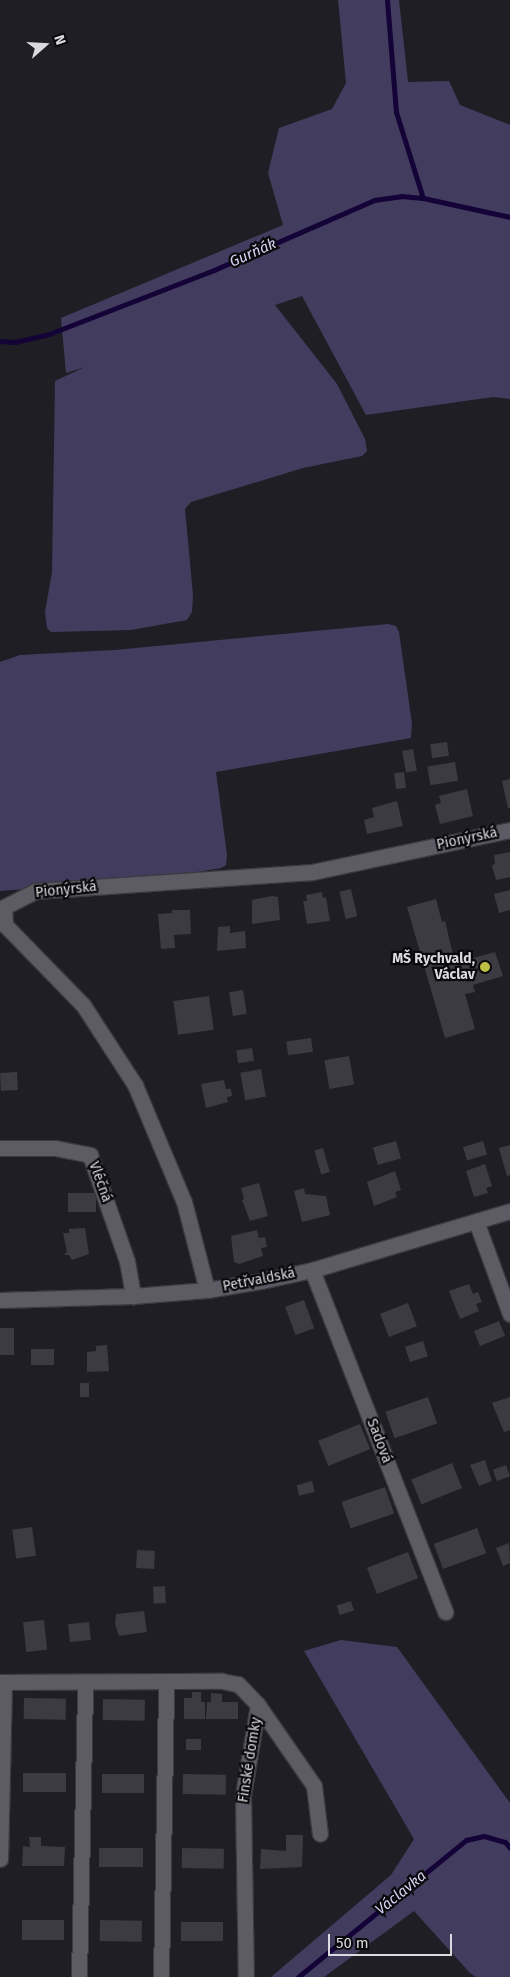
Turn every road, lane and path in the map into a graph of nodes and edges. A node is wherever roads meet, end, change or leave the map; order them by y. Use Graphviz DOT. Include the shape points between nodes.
graph roads {
  1 [pos="510,830"];
  2 [pos="0,1148"];
  3 [pos="510,1211"];
  4 [pos="476,1221"];
  5 [pos="312,1270"];
  6 [pos="207,1290"];
  7 [pos="133,1296"];
  8 [pos="0,1300"];
  9 [pos="510,1314"];
  10 [pos="446,1612"];
  11 [pos="2,1682"];
  12 [pos="85,1683"];
  13 [pos="166,1683"];
  14 [pos="258,1705"];
  15 [pos="320,1834"];
  16 [pos="0,1859"];
  17 [pos="79,1977"];
  18 [pos="161,1977"];
  19 [pos="246,1977"];
  1 -- 6 [label="street, Pionýrská" via="312,872 35,891 4,907 5,925 83,1005 135,1085 184,1202"];
  2 -- 7 [label="street, Vléčná" via="55,1148 90,1155 127,1261"];
  3 -- 4 [label="street, Petřvaldská"];
  4 -- 5 [label="street, Petřvaldská"];
  4 -- 9 [label="street"];
  5 -- 6 [label="street, Petřvaldská"];
  5 -- 10 [label="street, Sadová"];
  6 -- 7 [label="street, Petřvaldská"];
  7 -- 8 [label="street, Petřvaldská"];
  11 -- 12 [label="street, Finské domky"];
  11 -- 16 [label="street, Finské domky"];
  12 -- 13 [label="street, Finské domky"];
  12 -- 17 [label="street"];
  13 -- 14 [label="street, Finské domky" via="222,1681 238,1684"];
  13 -- 18 [label="street"];
  14 -- 15 [label="street" via="314,1786"];
  14 -- 19 [label="street, Finské domky" via="243,1796"];
}
